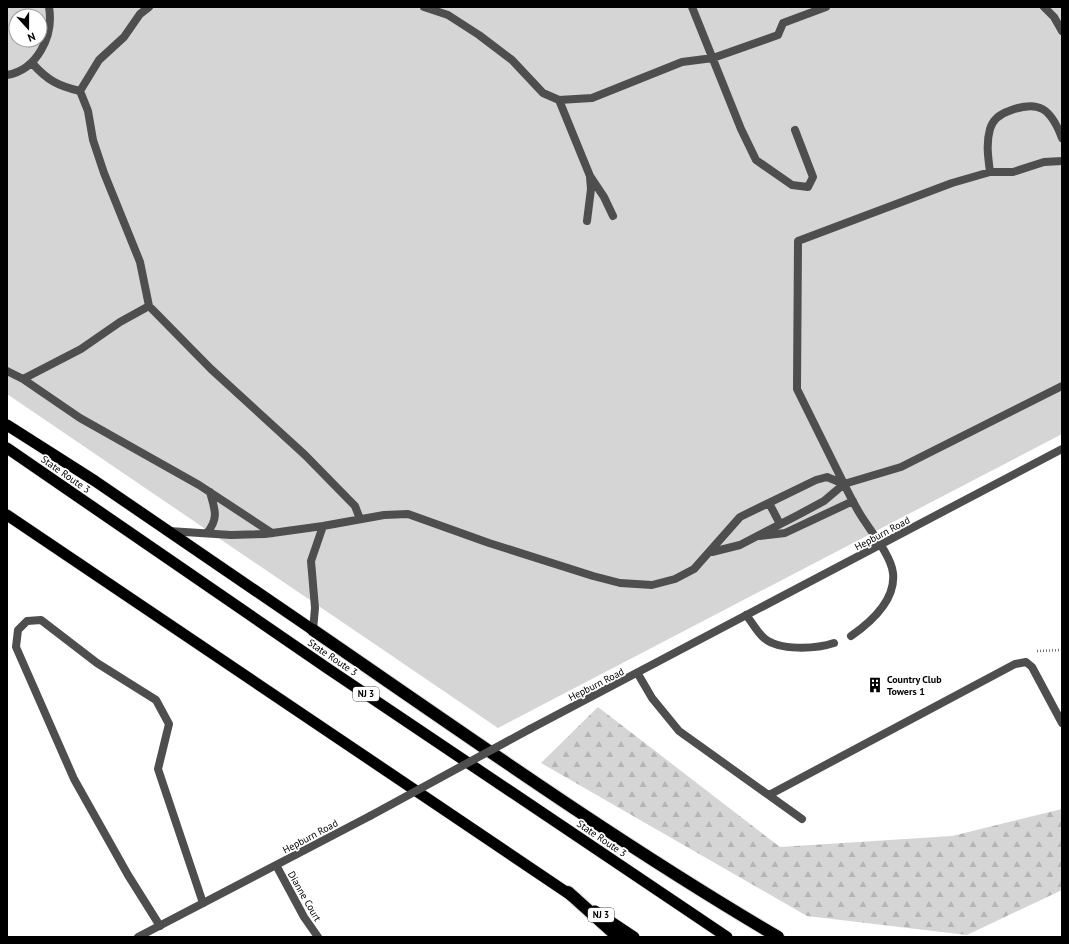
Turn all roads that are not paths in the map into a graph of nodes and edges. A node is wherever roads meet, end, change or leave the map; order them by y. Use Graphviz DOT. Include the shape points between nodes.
graph roads {
  1 [pos="49,7"];
  2 [pos="149,7"];
  3 [pos="424,7"];
  4 [pos="692,7"];
  5 [pos="826,7"];
  6 [pos="1044,7"];
  7 [pos="447,11"];
  8 [pos="1062,31"];
  9 [pos="713,58"];
  10 [pos="32,63"];
  11 [pos="7,75"];
  12 [pos="80,91"];
  13 [pos="559,100"];
  14 [pos="794,130"];
  15 [pos="1062,138"];
  16 [pos="1062,161"];
  17 [pos="990,172"];
  18 [pos="590,176"];
  19 [pos="613,216"];
  20 [pos="587,222"];
  21 [pos="149,306"];
  22 [pos="7,371"];
  23 [pos="23,379"];
  24 [pos="1062,386"];
  25 [pos="7,425"];
  26 [pos="7,448"];
  27 [pos="1061,450"];
  28 [pos="844,484"];
  29 [pos="210,492"];
  30 [pos="853,501"];
  31 [pos="769,502"];
  32 [pos="7,514"];
  33 [pos="360,519"];
  34 [pos="780,524"];
  35 [pos="323,526"];
  36 [pos="168,531"];
  37 [pos="207,533"];
  38 [pos="272,533"];
  39 [pos="755,536"];
  40 [pos="881,545"];
  41 [pos="712,552"];
  42 [pos="746,615"];
  43 [pos="314,630"];
  44 [pos="851,636"];
  45 [pos="834,644"];
  46 [pos="638,674"];
  47 [pos="1062,723"];
  48 [pos="769,795"];
  49 [pos="802,819"];
  50 [pos="276,865"];
  51 [pos="568,892"];
  52 [pos="203,903"];
  53 [pos="160,926"];
  54 [pos="138,937"];
  55 [pos="318,937"];
  56 [pos="618,937"];
  57 [pos="634,937"];
  58 [pos="727,937"];
  59 [pos="778,937"];
  1 -- 10 [label="street" via="45,42"];
  2 -- 12 [label="street" via="140,14 124,37 99,60"];
  3 -- 7 [label="street"];
  4 -- 9 [label="street"];
  5 -- 9 [label="street" via="783,23 778,35"];
  6 -- 8 [label="street"];
  7 -- 13 [label="street" via="512,60 543,93"];
  9 -- 13 [label="street" via="682,62 592,98"];
  9 -- 14 [label="street" via="756,160 792,185 808,187 812,177"];
  10 -- 11 [label="street"];
  10 -- 12 [label="street" via="48,80"];
  12 -- 21 [label="street" via="88,111 93,140 104,173 140,262"];
  13 -- 18 [label="street"];
  15 -- 17 [label="street" via="1051,115 1042,109 1024,105 998,115 990,128 987,145"];
  16 -- 17 [label="street" via="1044,162 1013,172"];
  17 -- 28 [label="street" via="952,183 798,241 797,389"];
  18 -- 19 [label="street"];
  18 -- 20 [label="street"];
  21 -- 23 [label="street" via="120,322 82,349"];
  21 -- 33 [label="street" via="211,369 305,454 355,506"];
  22 -- 23 [label="street"];
  23 -- 29 [label="street" via="80,418"];
  24 -- 28 [label="street" via="901,467"];
  25 -- 36 [label="highway" via="96,481"];
  26 -- 58 [label="highway, State Route 3 / NJ 3" via="327,668"];
  27 -- 40 [label="street, Hepburn Road"];
  28 -- 30 [label="street"];
  28 -- 31 [label="street" via="827,477"];
  28 -- 34 [label="street" via="824,501"];
  29 -- 37 [label="street" via="216,517"];
  29 -- 38 [label="street"];
  30 -- 39 [label="street" via="785,533"];
  30 -- 40 [label="street"];
  31 -- 34 [label="street"];
  31 -- 41 [label="street" via="740,516"];
  32 -- 51 [label="highway, NJ 3"];
  33 -- 35 [label="street"];
  33 -- 41 [label="street" via="408,514 497,546 620,583 652,585 675,579 694,569"];
  34 -- 39 [label="street"];
  35 -- 38 [label="street"];
  35 -- 43 [label="street" via="312,561"];
  36 -- 37 [label="street"];
  36 -- 43 [label="highway"];
  37 -- 38 [label="street"];
  39 -- 41 [label="street" via="740,545"];
  40 -- 42 [label="street, Hepburn Road"];
  40 -- 44 [label="street" via="893,571 894,581 889,597 870,623"];
  42 -- 45 [label="street" via="764,638 772,642 795,648 822,648"];
  42 -- 46 [label="street, Hepburn Road"];
  43 -- 59 [label="highway" via="561,801"];
  46 -- 48 [label="street" via="652,698 678,731"];
  46 -- 50 [label="street, Hepburn Road, bridge"];
  47 -- 48 [label="street" via="1032,667 1026,662 1015,664"];
  48 -- 49 [label="street"];
  50 -- 52 [label="street, Hepburn Road"];
  50 -- 55 [label="street, Dianne Court" via="304,917"];
  51 -- 56 [label="highway"];
  51 -- 57 [label="highway, NJ 3"];
  52 -- 53 [label="street, Hepburn Road"];
  52 -- 53 [label="street" via="158,769 169,724 156,700 97,663 41,620 27,621 18,630 16,647 74,779 128,876"];
  53 -- 54 [label="street, Hepburn Road"];
}
